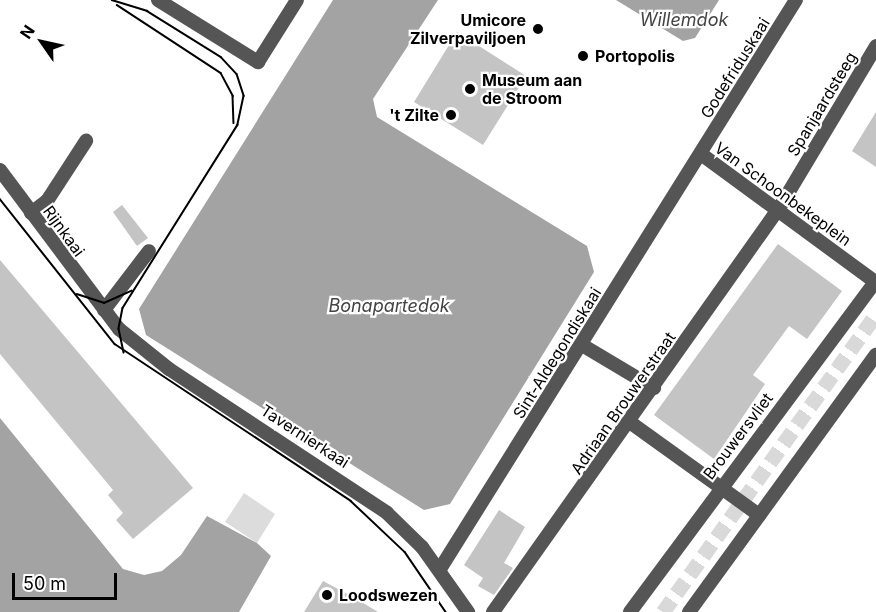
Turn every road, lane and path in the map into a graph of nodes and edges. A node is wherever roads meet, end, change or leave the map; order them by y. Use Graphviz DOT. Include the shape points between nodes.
graph roads {
  1 [pos="158,0"];
  2 [pos="297,0"];
  3 [pos="796,0"];
  4 [pos="876,45"];
  5 [pos="86,141"];
  6 [pos="701,154"];
  7 [pos="0,170"];
  8 [pos="778,210"];
  9 [pos="31,213"];
  10 [pos="149,251"];
  11 [pos="876,282"];
  12 [pos="104,310"];
  13 [pos="582,345"];
  14 [pos="876,355"];
  15 [pos="654,388"];
  16 [pos="631,423"];
  17 [pos="720,488"];
  18 [pos="759,515"];
  19 [pos="440,569"];
  20 [pos="468,612"];
  21 [pos="493,612"];
  22 [pos="630,612"];
  23 [pos="688,612"];
  1 -- 2 [label="street" via="258,62"];
  3 -- 6 [label="street, Godefriduskaai"];
  4 -- 8 [label="street, Spanjaardsteeg"];
  5 -- 9 [label="street" via="48,201"];
  6 -- 8 [label="street, Van Schoonbekeplein"];
  6 -- 13 [label="street, Sint-Aldegondiskaai"];
  7 -- 9 [label="street, Rijnkaai"];
  8 -- 11 [label="street, Van Schoonbekeplein"];
  8 -- 15 [label="street, Adriaan Brouwerstraat"];
  9 -- 12 [label="street, Rijnkaai"];
  10 -- 12 [label="street" via="124,290"];
  11 -- 17 [label="street, Brouwersvliet"];
  12 -- 19 [label="street, Tavernierkaai" via="169,369 370,499"];
  13 -- 15 [label="street"];
  13 -- 19 [label="street, Sint-Aldegondiskaai"];
  14 -- 18 [label="street"];
  15 -- 16 [label="street, Adriaan Brouwerstraat"];
  16 -- 17 [label="street"];
  16 -- 21 [label="street, Adriaan Brouwerstraat"];
  17 -- 18 [label="street"];
  17 -- 22 [label="street, Brouwersvliet"];
  18 -- 23 [label="street"];
  19 -- 20 [label="street, Tavernierkaai"];
}
